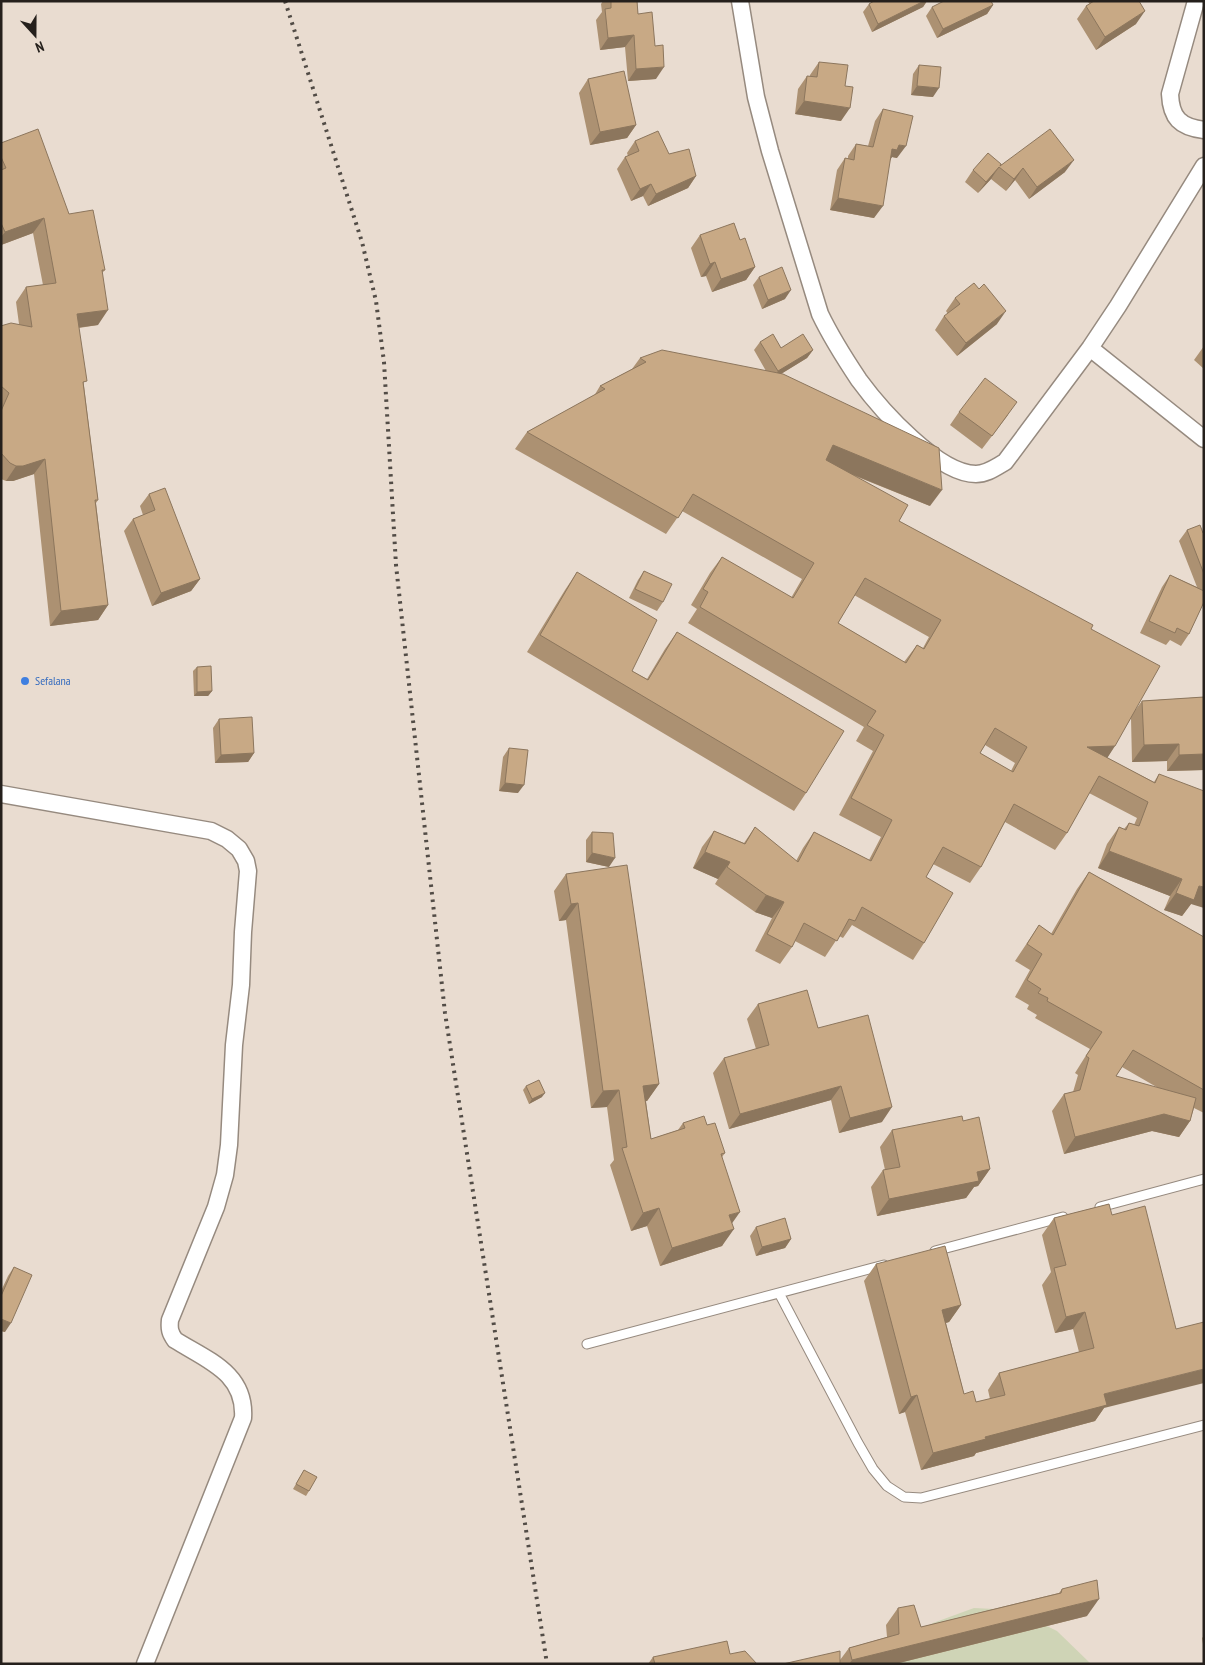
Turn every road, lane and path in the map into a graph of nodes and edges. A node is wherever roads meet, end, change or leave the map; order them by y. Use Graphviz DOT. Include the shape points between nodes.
graph roads {
  1 [pos="740,1"];
  2 [pos="1196,1"];
  3 [pos="1204,130"];
  4 [pos="1204,166"];
  5 [pos="1090,348"];
  6 [pos="1204,439"];
  7 [pos="1,794"];
  8 [pos="1204,1179"];
  9 [pos="1088,1210"];
  10 [pos="1069,1215"];
  11 [pos="924,1254"];
  12 [pos="895,1262"];
  13 [pos="779,1293"];
  14 [pos="587,1344"];
  15 [pos="1204,1424"];
  16 [pos="145,1664"];
  1 -- 5 [label="street" via="758,106 820,314 860,381 918,445 941,462 961,471 977,474 1005,462"];
  2 -- 3 [label="street" via="1170,94 1175,116 1183,124"];
  4 -- 5 [label="street"];
  5 -- 6 [label="street"];
  7 -- 16 [label="street" via="211,831 239,849 248,871 225,1175 216,1207 169,1326 175,1340 230,1376 242,1398 243,1418"];
  8 -- 9 [label="lane"];
  10 -- 11 [label="lane"];
  12 -- 13 [label="lane"];
  13 -- 14 [label="lane"];
  13 -- 15 [label="lane" via="873,1468 887,1486 904,1497 921,1498"];
}
